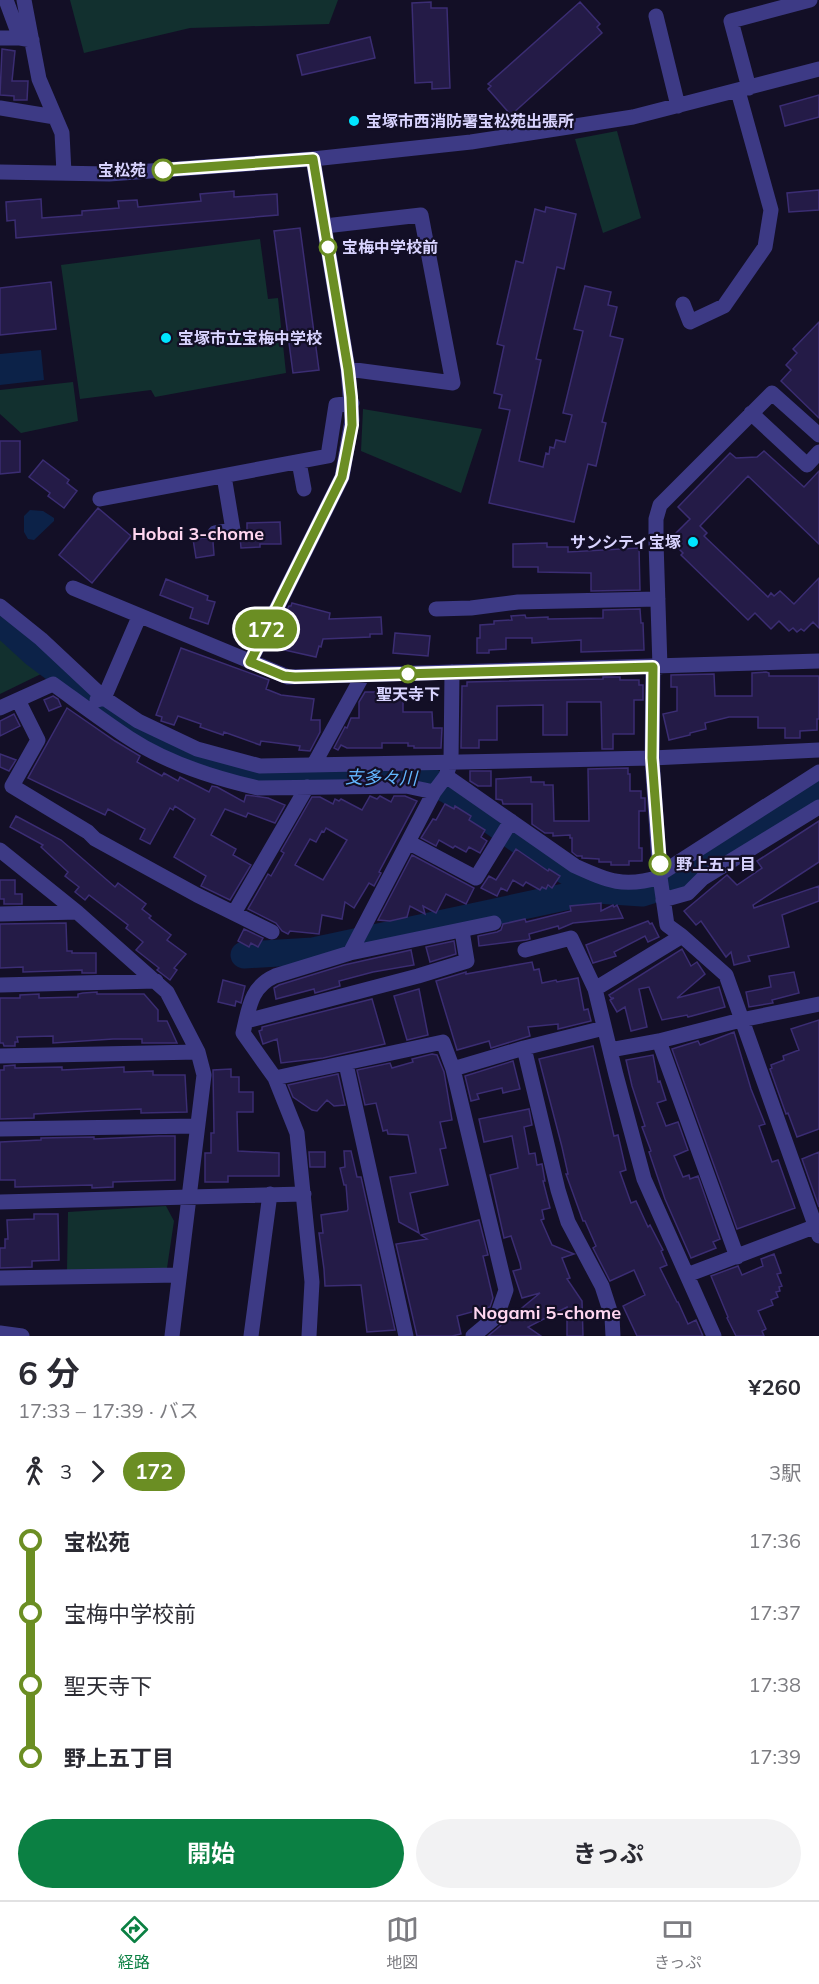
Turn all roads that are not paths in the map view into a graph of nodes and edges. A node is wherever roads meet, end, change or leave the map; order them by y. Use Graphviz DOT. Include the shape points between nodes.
graph roads {
  1 [pos="6,0"];
  2 [pos="24,0"];
  3 [pos="810,0"];
  4 [pos="656,16"];
  5 [pos="0,39"];
  6 [pos="26,39"];
  7 [pos="819,69"];
  8 [pos="743,90"];
  9 [pos="678,106"];
  10 [pos="0,108"];
  11 [pos="55,117"];
  12 [pos="313,159"];
  13 [pos="0,172"];
  14 [pos="64,173"];
  15 [pos="325,226"];
  16 [pos="683,303"];
  17 [pos="348,369"];
  18 [pos="352,403"];
  19 [pos="751,413"];
  20 [pos="819,435"];
  21 [pos="819,452"];
  22 [pos="299,462"];
  23 [pos="224,476"];
  24 [pos="304,489"];
  25 [pos="100,499"];
  26 [pos="215,533"];
  27 [pos="73,588"];
  28 [pos="658,599"];
  29 [pos="0,606"];
  30 [pos="436,609"];
  31 [pos="139,617"];
  32 [pos="819,661"];
  33 [pos="250,662"];
  34 [pos="657,667"];
  35 [pos="452,672"];
  36 [pos="363,675"];
  37 [pos="104,698"];
  38 [pos="18,700"];
  39 [pos="82,705"];
  40 [pos="0,708"];
  41 [pos="819,750"];
  42 [pos="652,758"];
  43 [pos="451,760"];
  44 [pos="314,764"];
  45 [pos="819,772"];
  46 [pos="446,776"];
  47 [pos="307,787"];
  48 [pos="434,792"];
  49 [pos="819,807"];
  50 [pos="511,821"];
  51 [pos="408,842"];
  52 [pos="0,850"];
  53 [pos="660,876"];
  54 [pos="662,898"];
  55 [pos="77,912"];
  56 [pos="234,913"];
  57 [pos="0,914"];
  58 [pos="494,923"];
  59 [pos="462,931"];
  60 [pos="273,932"];
  61 [pos="682,936"];
  62 [pos="525,950"];
  63 [pos="350,953"];
  64 [pos="156,981"];
  65 [pos="0,985"];
  66 [pos="595,989"];
  67 [pos="819,1004"];
  68 [pos="741,1020"];
  69 [pos="246,1021"];
  70 [pos="604,1028"];
  71 [pos="659,1041"];
  72 [pos="524,1048"];
  73 [pos="610,1050"];
  74 [pos="198,1052"];
  75 [pos="0,1056"];
  76 [pos="346,1064"];
  77 [pos="453,1069"];
  78 [pos="275,1078"];
  79 [pos="197,1126"];
  80 [pos="0,1129"];
  81 [pos="270,1194"];
  82 [pos="304,1194"];
  83 [pos="189,1196"];
  84 [pos="0,1202"];
  85 [pos="818,1229"];
  86 [pos="737,1257"];
  87 [pos="179,1275"];
  88 [pos="687,1275"];
  89 [pos="0,1278"];
  90 [pos="0,1333"];
  91 [pos="22,1336"];
  92 [pos="172,1336"];
  93 [pos="251,1336"];
  94 [pos="309,1336"];
  95 [pos="406,1336"];
  96 [pos="473,1336"];
  97 [pos="613,1336"];
  98 [pos="714,1336"];
  1 -- 6 [label="street"];
  2 -- 6 [label="street"];
  3 -- 8 [label="street" via="731,21"];
  4 -- 9 [label="street"];
  5 -- 6 [label="street"];
  6 -- 11 [label="street"];
  7 -- 8 [label="street"];
  8 -- 9 [label="street"];
  8 -- 16 [label="street" via="771,210 765,247 724,306 690,322"];
  9 -- 12 [label="street" via="633,117 471,142"];
  10 -- 11 [label="street"];
  11 -- 14 [label="street" via="62,134"];
  12 -- 14 [label="street" via="120,173"];
  12 -- 15 [label="street"];
  13 -- 14 [label="street"];
  15 -- 17 [label="street"];
  15 -- 17 [label="street" via="421,214 453,383"];
  17 -- 18 [label="street"];
  18 -- 22 [label="street" via="336,405 328,456"];
  18 -- 33 [label="street" via="342,477"];
  19 -- 20 [label="street" via="772,393"];
  19 -- 21 [label="street" via="807,465"];
  19 -- 28 [label="street" via="660,505 656,519"];
  22 -- 23 [label="street"];
  22 -- 24 [label="street"];
  23 -- 25 [label="street"];
  23 -- 26 [label="street" via="233,530"];
  27 -- 31 [label="street"];
  28 -- 30 [label="street" via="518,602"];
  28 -- 34 [label="street"];
  29 -- 37 [label="street"];
  31 -- 33 [label="street"];
  31 -- 37 [label="street"];
  32 -- 34 [label="street"];
  33 -- 36 [label="street" via="288,677"];
  34 -- 35 [label="street"];
  34 -- 42 [label="street"];
  35 -- 36 [label="street"];
  35 -- 43 [label="street"];
  36 -- 44 [label="street"];
  37 -- 39 [label="street"];
  37 -- 44 [label="street" via="138,721 197,749 260,766"];
  38 -- 39 [label="street" via="53,684"];
  38 -- 40 [label="street"];
  38 -- 56 [label="street" via="38,740 12,786 95,839"];
  39 -- 47 [label="street" via="130,739 182,765 258,788"];
  41 -- 42 [label="street"];
  42 -- 43 [label="street"];
  42 -- 53 [label="street"];
  43 -- 44 [label="street"];
  43 -- 46 [label="street"];
  45 -- 53 [label="street"];
  46 -- 48 [label="street"];
  46 -- 50 [label="street"];
  47 -- 48 [label="street" via="406,786"];
  47 -- 56 [label="street"];
  48 -- 51 [label="street"];
  49 -- 54 [label="street" via="704,878 688,893"];
  50 -- 51 [label="street" via="476,878"];
  50 -- 53 [label="street" via="575,866 598,877 622,884 642,883"];
  51 -- 63 [label="street"];
  52 -- 55 [label="street"];
  53 -- 54 [label="street"];
  54 -- 61 [label="street" via="667,925"];
  55 -- 57 [label="street"];
  55 -- 64 [label="street"];
  56 -- 60 [label="street"];
  58 -- 59 [label="street"];
  59 -- 63 [label="street"];
  59 -- 69 [label="street" via="467,961"];
  61 -- 66 [label="street"];
  61 -- 68 [label="street" via="726,975"];
  62 -- 66 [label="street" via="571,938"];
  63 -- 69 [label="street" via="265,980 257,988"];
  64 -- 65 [label="street"];
  64 -- 74 [label="street" via="167,992"];
  66 -- 70 [label="street"];
  67 -- 68 [label="street"];
  68 -- 71 [label="street"];
  68 -- 85 [label="street"];
  69 -- 78 [label="street" via="243,1033"];
  70 -- 72 [label="street"];
  70 -- 73 [label="street"];
  71 -- 73 [label="street"];
  71 -- 86 [label="street"];
  72 -- 77 [label="street"];
  72 -- 97 [label="street" via="558,1190 568,1222 602,1286 612,1317"];
  73 -- 88 [label="street" via="644,1179"];
  74 -- 75 [label="street"];
  74 -- 79 [label="street" via="204,1075"];
  76 -- 77 [label="street" via="443,1042"];
  76 -- 78 [label="street"];
  76 -- 95 [label="street"];
  77 -- 96 [label="street" via="506,1290 497,1316"];
  78 -- 82 [label="street" via="297,1133"];
  79 -- 80 [label="street"];
  79 -- 83 [label="street"];
  81 -- 82 [label="street"];
  81 -- 83 [label="street"];
  81 -- 93 [label="street"];
  82 -- 94 [label="street" via="312,1281"];
  83 -- 84 [label="street"];
  83 -- 87 [label="street"];
  85 -- 86 [label="street"];
  86 -- 88 [label="street"];
  87 -- 89 [label="street"];
  87 -- 92 [label="street"];
  88 -- 98 [label="street"];
  90 -- 91 [label="street"];
}
